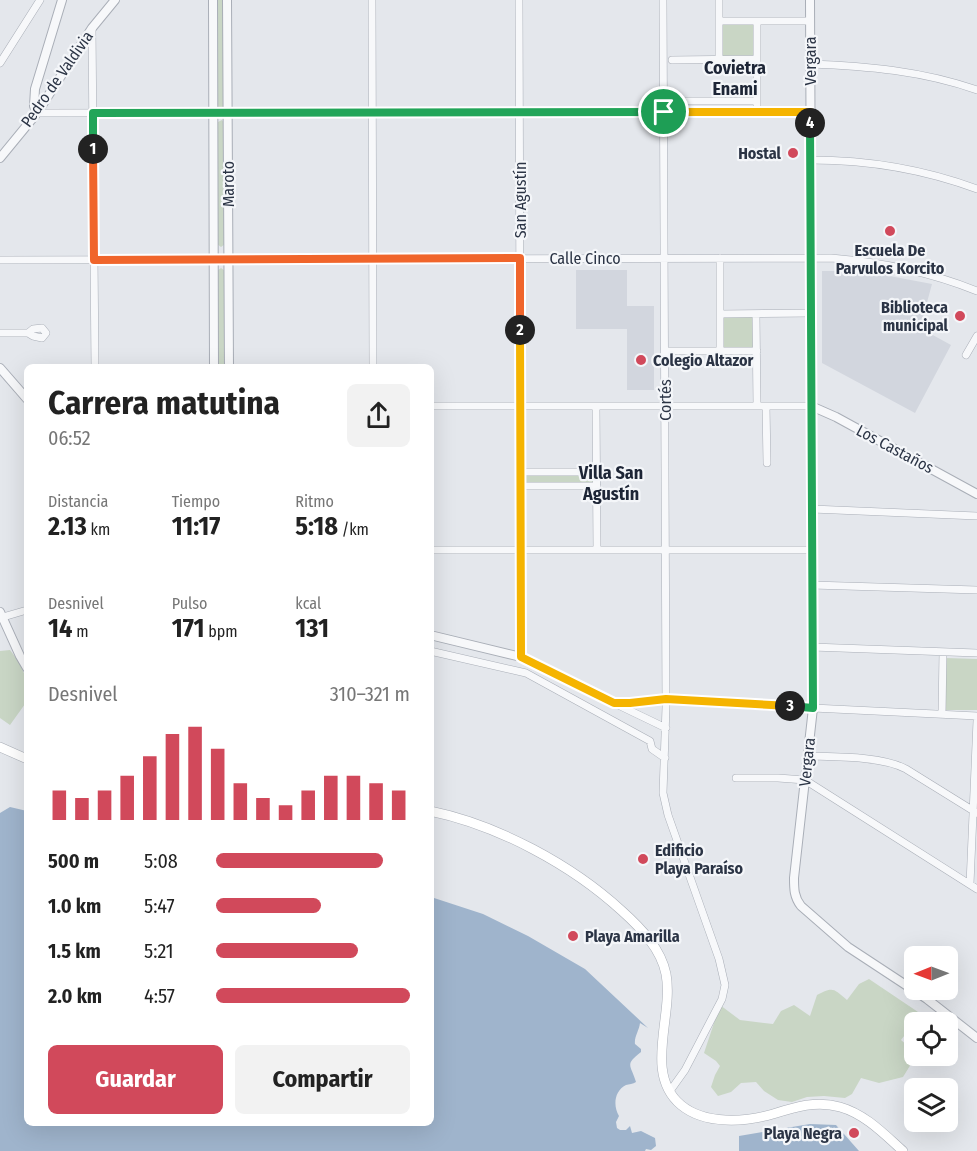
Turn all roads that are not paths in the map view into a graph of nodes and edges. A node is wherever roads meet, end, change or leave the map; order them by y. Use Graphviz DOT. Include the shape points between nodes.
graph roads {
  1 [pos="40,0"];
  2 [pos="62,0"];
  3 [pos="115,0"];
  4 [pos="213,0"];
  5 [pos="227,0"];
  6 [pos="372,0"];
  7 [pos="519,0"];
  8 [pos="663,0"];
  9 [pos="719,0"];
  10 [pos="810,0"];
  11 [pos="719,21"];
  12 [pos="757,21"];
  13 [pos="810,21"];
  14 [pos="93,28"];
  15 [pos="719,59"];
  16 [pos="757,59"];
  17 [pos="672,60"];
  18 [pos="0,63"];
  19 [pos="810,64"];
  20 [pos="977,90"];
  21 [pos="674,101"];
  22 [pos="757,101"];
  23 [pos="372,112"];
  24 [pos="519,112"];
  25 [pos="664,112"];
  26 [pos="757,112"];
  27 [pos="810,112"];
  28 [pos="37,113"];
  29 [pos="93,113"];
  30 [pos="214,113"];
  31 [pos="228,113"];
  32 [pos="0,158"];
  33 [pos="811,160"];
  34 [pos="977,189"];
  35 [pos="520,258"];
  36 [pos="664,258"];
  37 [pos="720,258"];
  38 [pos="811,258"];
  39 [pos="229,259"];
  40 [pos="372,259"];
  41 [pos="0,260"];
  42 [pos="94,260"];
  43 [pos="214,260"];
  44 [pos="977,291"];
  45 [pos="811,313"];
  46 [pos="720,314"];
  47 [pos="756,314"];
  48 [pos="0,333"];
  49 [pos="28,333"];
  50 [pos="977,336"];
  51 [pos="664,351"];
  52 [pos="720,351"];
  53 [pos="757,351"];
  54 [pos="966,355"];
  55 [pos="95,364"];
  56 [pos="214,364"];
  57 [pos="229,364"];
  58 [pos="373,364"];
  59 [pos="0,368"];
  60 [pos="24,396"];
  61 [pos="434,406"];
  62 [pos="596,406"];
  63 [pos="665,406"];
  64 [pos="757,406"];
  65 [pos="766,406"];
  66 [pos="812,406"];
  67 [pos="520,407"];
  68 [pos="767,463"];
  69 [pos="521,472"];
  70 [pos="597,472"];
  71 [pos="521,486"];
  72 [pos="597,486"];
  73 [pos="977,494"];
  74 [pos="812,509"];
  75 [pos="977,516"];
  76 [pos="434,550"];
  77 [pos="521,550"];
  78 [pos="597,550"];
  79 [pos="665,550"];
  80 [pos="812,550"];
  81 [pos="812,585"];
  82 [pos="977,590"];
  83 [pos="24,611"];
  84 [pos="1,616"];
  85 [pos="434,636"];
  86 [pos="812,647"];
  87 [pos="434,652"];
  88 [pos="943,652"];
  89 [pos="977,653"];
  90 [pos="521,657"];
  91 [pos="24,662"];
  92 [pos="666,699"];
  93 [pos="614,703"];
  94 [pos="813,708"];
  95 [pos="942,714"];
  96 [pos="977,716"];
  97 [pos="977,721"];
  98 [pos="666,728"];
  99 [pos="977,737"];
  100 [pos="0,747"];
  101 [pos="807,756"];
  102 [pos="24,758"];
  103 [pos="665,758"];
  104 [pos="736,778"];
  105 [pos="805,780"];
  106 [pos="975,811"];
  107 [pos="434,812"];
  108 [pos="970,884"];
  109 [pos="977,889"];
  110 [pos="977,1038"];
  111 [pos="670,1091"];
  112 [pos="903,1151"];
  1 -- 18 [label="street"];
  2 -- 28 [label="street" via="35,89"];
  3 -- 14 [label="street, Pedro de Valdivia"];
  4 -- 30 [label="street, Maroto"];
  5 -- 31 [label="street, Maroto"];
  6 -- 23 [label="street"];
  7 -- 24 [label="street, San Agustín"];
  8 -- 25 [label="street, Cortés"];
  9 -- 11 [label="street"];
  10 -- 13 [label="street, Vergara"];
  11 -- 12 [label="street"];
  11 -- 15 [label="street"];
  12 -- 13 [label="street"];
  12 -- 16 [label="street"];
  13 -- 19 [label="street, Vergara"];
  14 -- 28 [label="street, Pedro de Valdivia"];
  14 -- 29 [label="street"];
  15 -- 16 [label="street"];
  15 -- 17 [label="street"];
  16 -- 22 [label="street"];
  19 -- 20 [label="street" via="884,69"];
  19 -- 27 [label="street, Vergara"];
  21 -- 22 [label="street"];
  22 -- 26 [label="street"];
  23 -- 24 [label="street"];
  23 -- 31 [label="street"];
  23 -- 40 [label="street"];
  24 -- 25 [label="street"];
  24 -- 35 [label="street, San Agustín"];
  25 -- 26 [label="street"];
  25 -- 36 [label="street, Cortés"];
  26 -- 27 [label="street"];
  27 -- 33 [label="street, Vergara"];
  28 -- 29 [label="street"];
  28 -- 32 [label="street, Pedro de Valdivia"];
  29 -- 30 [label="street"];
  29 -- 42 [label="street"];
  30 -- 31 [label="street"];
  30 -- 43 [label="street, Maroto"];
  31 -- 39 [label="street, Maroto"];
  33 -- 34 [label="street" via="900,167"];
  33 -- 38 [label="street, Vergara"];
  35 -- 36 [label="street, Calle Cinco"];
  35 -- 40 [label="street, Calle Cinco"];
  35 -- 67 [label="street, San Agustín"];
  36 -- 37 [label="street, Calle Cinco"];
  36 -- 51 [label="street, Cortés"];
  37 -- 38 [label="street, Calle Cinco"];
  37 -- 46 [label="street"];
  38 -- 44 [label="street, Calle Cinco" via="889,265"];
  38 -- 45 [label="street, Vergara"];
  39 -- 40 [label="street, Calle Cinco"];
  39 -- 43 [label="street, Calle Cinco"];
  39 -- 57 [label="street, Maroto"];
  40 -- 58 [label="street"];
  41 -- 42 [label="street, Calle Cinco"];
  42 -- 43 [label="street, Calle Cinco"];
  42 -- 55 [label="street"];
  43 -- 56 [label="street, Maroto"];
  45 -- 47 [label="street"];
  45 -- 66 [label="street, Vergara"];
  46 -- 47 [label="street"];
  46 -- 52 [label="street"];
  47 -- 53 [label="street"];
  48 -- 49 [label="street"];
  50 -- 54 [label="street"];
  51 -- 52 [label="street"];
  51 -- 63 [label="street, Cortés"];
  52 -- 53 [label="street"];
  53 -- 64 [label="street"];
  59 -- 60 [label="street"];
  61 -- 67 [label="street"];
  62 -- 63 [label="street"];
  62 -- 67 [label="street"];
  62 -- 70 [label="street"];
  63 -- 64 [label="street"];
  63 -- 79 [label="street, Cortés"];
  64 -- 65 [label="street"];
  65 -- 66 [label="street"];
  65 -- 68 [label="street"];
  66 -- 73 [label="street, Los Castaños"];
  66 -- 74 [label="street, Vergara"];
  67 -- 69 [label="street, San Agustín"];
  69 -- 70 [label="street"];
  69 -- 71 [label="street, San Agustín"];
  70 -- 72 [label="street"];
  71 -- 72 [label="street"];
  71 -- 77 [label="street, San Agustín"];
  72 -- 78 [label="street"];
  74 -- 75 [label="street"];
  74 -- 80 [label="street, Vergara"];
  76 -- 77 [label="street"];
  77 -- 78 [label="street"];
  77 -- 90 [label="street, San Agustín"];
  78 -- 79 [label="street"];
  79 -- 80 [label="street"];
  79 -- 92 [label="street, Cortés"];
  80 -- 81 [label="street, Vergara"];
  81 -- 82 [label="street"];
  81 -- 86 [label="street, Vergara"];
  83 -- 84 [label="street"];
  84 -- 91 [label="street"];
  85 -- 90 [label="street"];
  86 -- 88 [label="street"];
  86 -- 94 [label="street, Vergara"];
  87 -- 103 [label="street" via="526,673 650,741 652,749"];
  88 -- 89 [label="street"];
  88 -- 95 [label="street"];
  90 -- 93 [label="street"];
  92 -- 93 [label="street"];
  92 -- 94 [label="street"];
  92 -- 98 [label="street, Cortés"];
  93 -- 98 [label="street"];
  94 -- 95 [label="street"];
  94 -- 101 [label="street, Vergara"];
  95 -- 96 [label="street"];
  97 -- 99 [label="street"];
  98 -- 103 [label="street, Cortés"];
  99 -- 106 [label="street"];
  100 -- 102 [label="main road"];
  101 -- 105 [label="street, Vergara"];
  101 -- 106 [label="street" via="896,764"];
  103 -- 111 [label="street, Cortés" via="664,803 725,985 696,1050"];
  104 -- 105 [label="street"];
  105 -- 108 [label="street"];
  105 -- 110 [label="street, Vergara" via="794,878 798,903 848,947 927,999"];
  106 -- 108 [label="street"];
  107 -- 111 [label="main road" via="479,825 554,861 613,902 647,937 661,959 667,982 662,1064"];
  108 -- 109 [label="street"];
  111 -- 112 [label="main road" via="687,1109 724,1119 750,1119 814,1104 840,1106 871,1123"];
}
